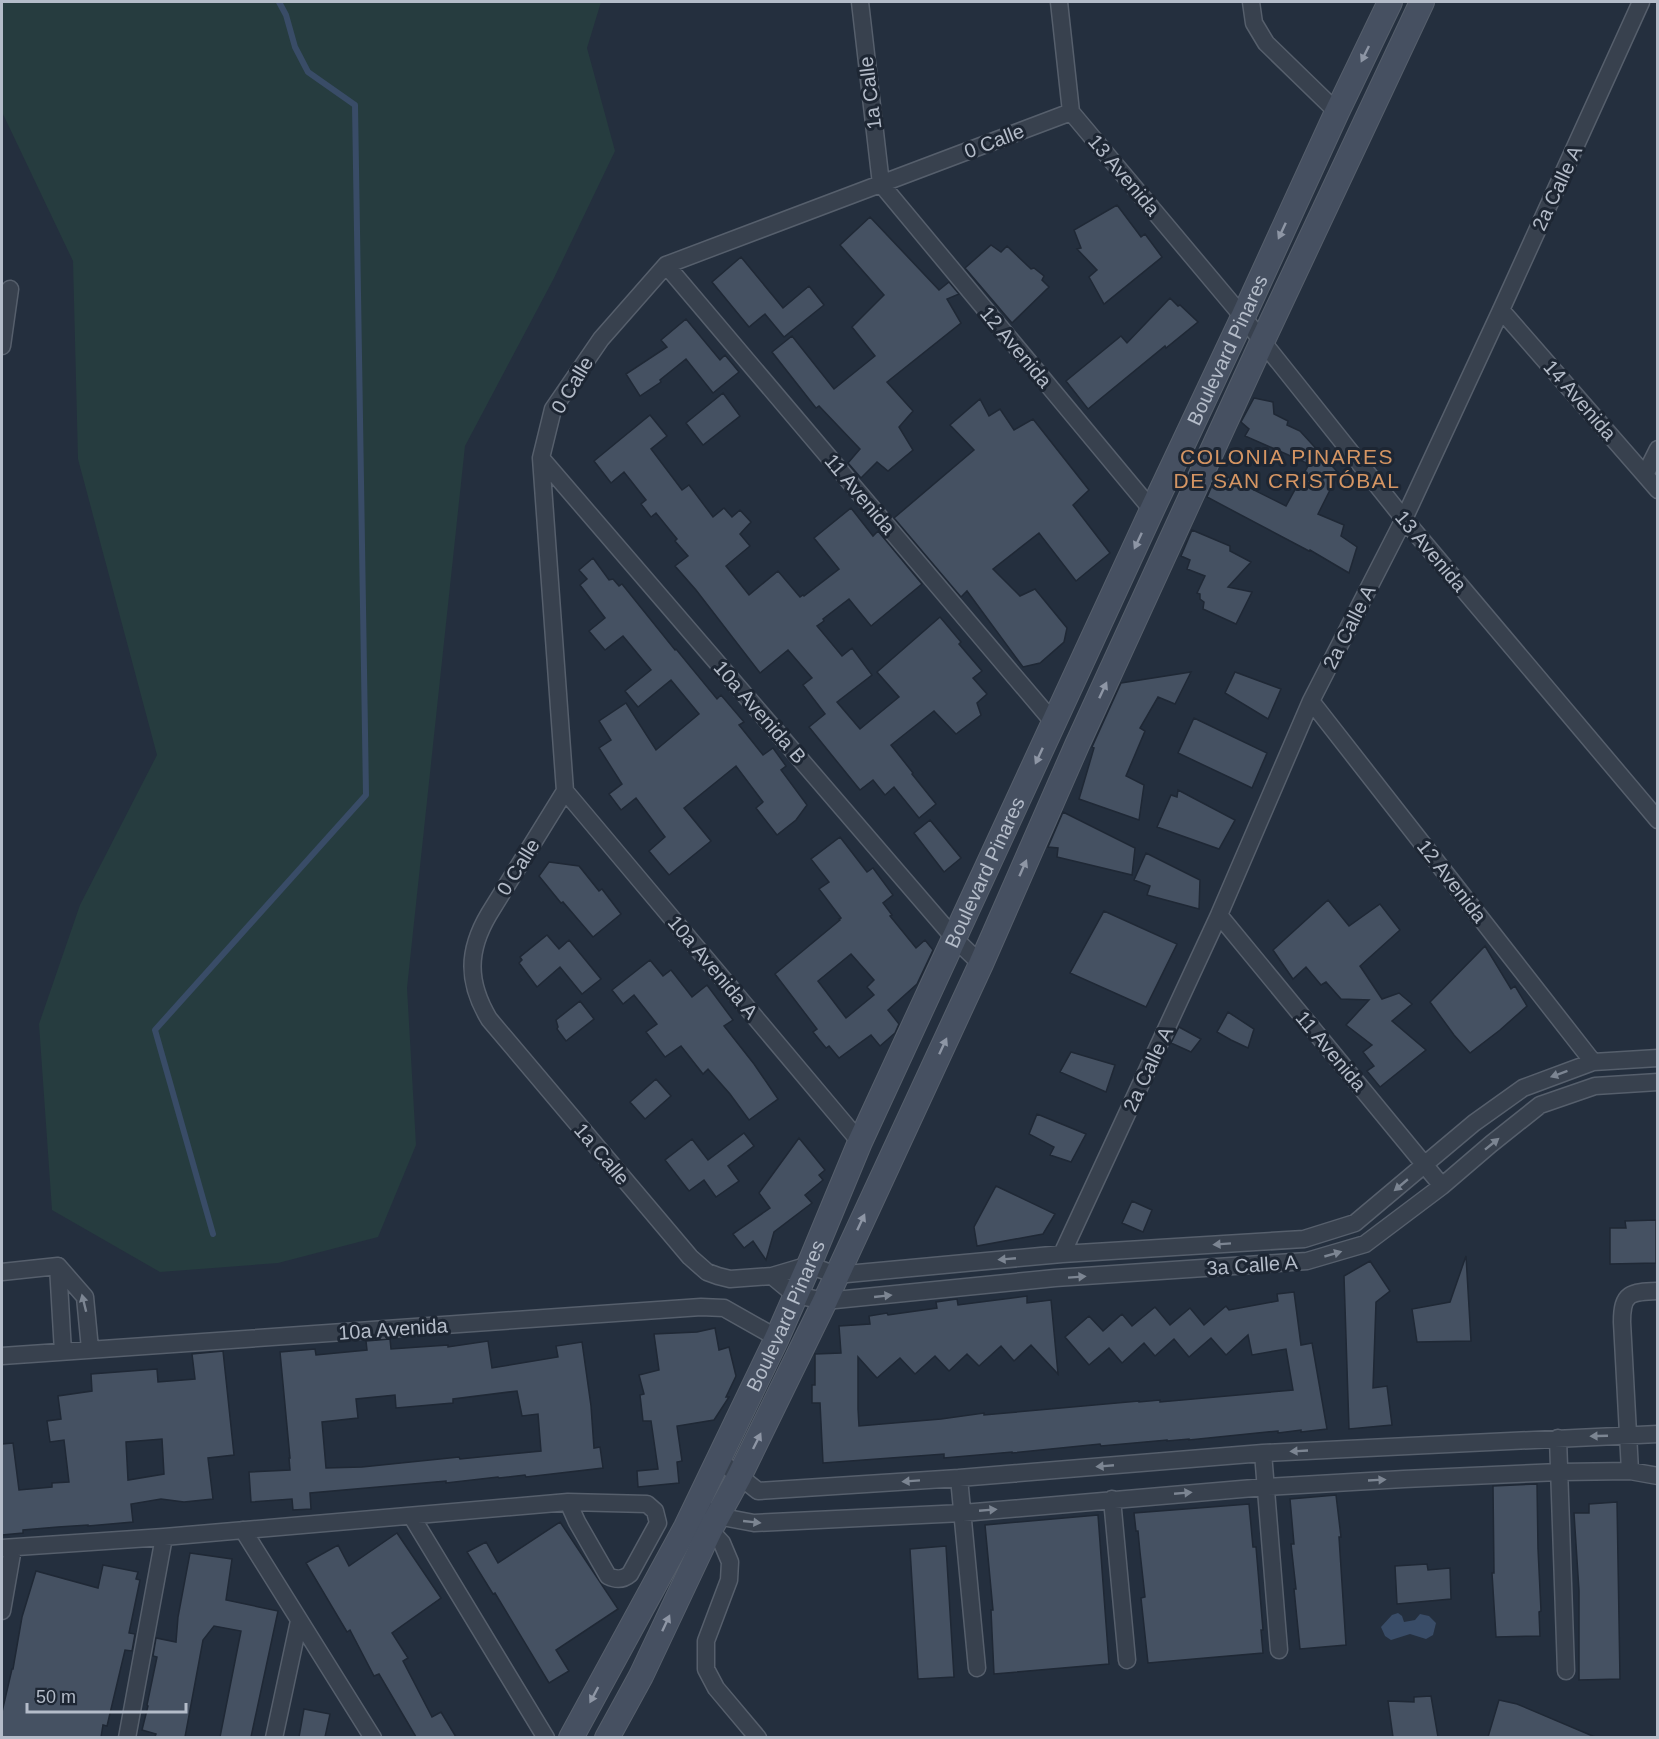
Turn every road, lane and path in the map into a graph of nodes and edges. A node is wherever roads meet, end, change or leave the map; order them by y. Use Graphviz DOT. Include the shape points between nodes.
graph roads {
  1 [pos="860,2"];
  2 [pos="1059,2"];
  3 [pos="1251,2"];
  4 [pos="1390,2"];
  5 [pos="1422,2"];
  6 [pos="1641,2"];
  7 [pos="1071,112"];
  8 [pos="1337,112"];
  9 [pos="881,184"];
  10 [pos="666,264"];
  11 [pos="10,289"];
  12 [pos="1501,310"];
  13 [pos="1243,317"];
  14 [pos="1262,342"];
  15 [pos="2,346"];
  16 [pos="1658,449"];
  17 [pos="541,458"];
  18 [pos="1645,475"];
  19 [pos="1658,490"];
  20 [pos="1152,510"];
  21 [pos="1404,519"];
  22 [pos="1311,701"];
  23 [pos="1054,723"];
  24 [pos="565,791"];
  25 [pos="1658,820"];
  26 [pos="1219,915"];
  27 [pos="955,939"];
  28 [pos="981,964"];
  29 [pos="472,974"];
  30 [pos="1658,1058"];
  31 [pos="1593,1062"];
  32 [pos="1658,1082"];
  33 [pos="860,1142"];
  34 [pos="1425,1164"];
  35 [pos="1442,1186"];
  36 [pos="1062,1254"];
  37 [pos="809,1265"];
  38 [pos="58,1266"];
  39 [pos="2,1272"];
  40 [pos="836,1275"];
  41 [pos="772,1276"];
  42 [pos="1658,1291"];
  43 [pos="795,1295"];
  44 [pos="825,1301"];
  45 [pos="777,1338"];
  46 [pos="90,1349"];
  47 [pos="63,1352"];
  48 [pos="2,1356"];
  49 [pos="1658,1434"];
  50 [pos="1628,1435"];
  51 [pos="1558,1438"];
  52 [pos="1263,1453"];
  53 [pos="719,1460"];
  54 [pos="1630,1471"];
  55 [pos="1560,1472"];
  56 [pos="1658,1476"];
  57 [pos="739,1477"];
  58 [pos="959,1478"];
  59 [pos="1265,1487"];
  60 [pos="1112,1499"];
  61 [pos="568,1503"];
  62 [pos="963,1513"];
  63 [pos="709,1515"];
  64 [pos="412,1517"];
  65 [pos="243,1530"];
  66 [pos="164,1537"];
  67 [pos="7,1548"];
  68 [pos="2,1611"];
  69 [pos="299,1621"];
  70 [pos="1279,1650"];
  71 [pos="1127,1660"];
  72 [pos="977,1668"];
  73 [pos="1566,1671"];
  74 [pos="127,1737"];
  75 [pos="274,1737"];
  76 [pos="373,1737"];
  77 [pos="546,1737"];
  78 [pos="571,1737"];
  79 [pos="607,1737"];
  80 [pos="759,1737"];
  1 -- 9 [label="street, 1a Calle"];
  2 -- 7 [label="street"];
  3 -- 8 [label="street" via="1254,23 1266,43"];
  4 -- 8 [label="street, Boulevard Pinares, one-way"];
  5 -- 14 [label="street, Boulevard Pinares"];
  6 -- 12 [label="street, 2a Calle A"];
  7 -- 9 [label="street, 0 Calle"];
  7 -- 13 [label="street, 13 Avenida"];
  8 -- 13 [label="street, Boulevard Pinares, one-way"];
  9 -- 10 [label="street, 0 Calle"];
  9 -- 20 [label="street, 12 Avenida"];
  10 -- 17 [label="street, 0 Calle" via="601,339 553,409"];
  10 -- 23 [label="street, 11 Avenida"];
  11 -- 15 [label="street"];
  12 -- 18 [label="street, 14 Avenida"];
  12 -- 21 [label="street, 2a Calle A"];
  13 -- 14 [label="street, 13 Avenida"];
  13 -- 20 [label="street, Boulevard Pinares"];
  14 -- 21 [label="street, 13 Avenida"];
  28 -- 14 [label="street, Boulevard Pinares, one-way"];
  16 -- 18 [label="street"];
  17 -- 24 [label="street, 0 Calle"];
  17 -- 27 [label="street, 10a Avenida B"];
  18 -- 19 [label="street, 14 Avenida"];
  20 -- 23 [label="street, Boulevard Pinares, one-way"];
  21 -- 22 [label="street, 2a Calle A"];
  21 -- 25 [label="street, 13 Avenida"];
  22 -- 26 [label="street, 2a Calle A"];
  22 -- 31 [label="street, 12 Avenida"];
  23 -- 27 [label="street, Boulevard Pinares, one-way"];
  24 -- 29 [label="street, 0 Calle" via="481,927"];
  24 -- 33 [label="street, 10a Avenida A"];
  26 -- 34 [label="street, 11 Avenida"];
  26 -- 36 [label="street, 2a Calle A"];
  27 -- 28 [label="street, 10a Avenida B"];
  27 -- 33 [label="street, Boulevard Pinares"];
  40 -- 28 [label="street, Boulevard Pinares, one-way"];
  29 -- 41 [label="street, 1a Calle" via="489,1019 698,1265 730,1279"];
  30 -- 31 [label="street, 3a Calle A"];
  31 -- 34 [label="street, 3a Calle A, one-way" via="1523,1088"];
  35 -- 32 [label="street, 3a Calle A, one-way" via="1540,1105 1595,1086"];
  33 -- 37 [label="street, Boulevard Pinares"];
  34 -- 35 [label="street, 11 Avenida"];
  34 -- 36 [label="street, 3a Calle A, one-way" via="1355,1223 1304,1239"];
  44 -- 35 [label="street, 3a Calle A, one-way" via="1055,1278 1307,1261 1365,1244"];
  36 -- 40 [label="street, 3a Calle A, one-way"];
  37 -- 40 [label="street, 3a Calle A"];
  37 -- 41 [label="street, 1a Calle"];
  37 -- 43 [label="street, Boulevard Pinares"];
  38 -- 39 [label="street"];
  46 -- 38 [label="street, one-way" via="85,1297"];
  38 -- 47 [label="street"];
  40 -- 44 [label="street, Boulevard Pinares"];
  41 -- 43 [label="street"];
  42 -- 50 [label="street" via="1640,1292 1624,1300"];
  43 -- 44 [label="street, 3a Calle A"];
  43 -- 45 [label="street, Boulevard Pinares"];
  57 -- 44 [label="street, Boulevard Pinares, one-way"];
  45 -- 46 [label="street, 10a Avenida" via="724,1308 701,1307"];
  45 -- 53 [label="street, Boulevard Pinares"];
  46 -- 47 [label="street, 10a Avenida"];
  47 -- 48 [label="street, 10a Avenida"];
  49 -- 50 [label="street"];
  50 -- 51 [label="street, one-way"];
  50 -- 54 [label="street"];
  51 -- 52 [label="street, one-way"];
  51 -- 55 [label="street"];
  52 -- 58 [label="street, one-way"];
  52 -- 59 [label="street"];
  53 -- 57 [label="street"];
  53 -- 63 [label="street, Boulevard Pinares"];
  54 -- 55 [label="street"];
  54 -- 56 [label="street"];
  59 -- 55 [label="street, one-way"];
  55 -- 73 [label="street"];
  58 -- 57 [label="street, one-way" via="758,1491"];
  57 -- 63 [label="street, Boulevard Pinares"];
  58 -- 62 [label="street"];
  60 -- 59 [label="street, one-way"];
  59 -- 70 [label="street"];
  62 -- 60 [label="street, one-way"];
  60 -- 71 [label="street"];
  61 -- 61 [label="street" via="642,1503 655,1511 658,1523 630,1574 625,1578 608,1576"];
  61 -- 64 [label="street"];
  63 -- 62 [label="street, one-way" via="754,1523"];
  62 -- 72 [label="street"];
  63 -- 78 [label="street, Boulevard Pinares, one-way" via="686,1527"];
  79 -- 63 [label="street, Boulevard Pinares, one-way" via="641,1676"];
  63 -- 80 [label="street" via="730,1562 729,1580 706,1641 706,1669 716,1689"];
  64 -- 65 [label="street"];
  64 -- 77 [label="street"];
  65 -- 66 [label="street"];
  65 -- 69 [label="street"];
  66 -- 67 [label="street"];
  66 -- 74 [label="street"];
  67 -- 68 [label="street"];
  69 -- 75 [label="street"];
  69 -- 76 [label="street"];
}
